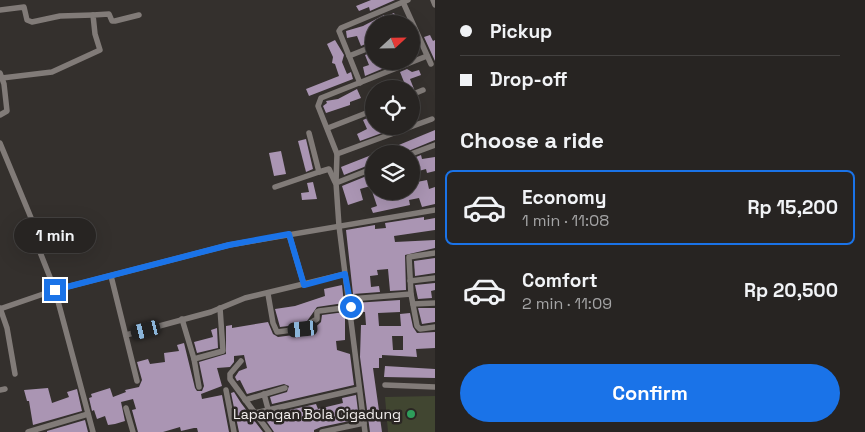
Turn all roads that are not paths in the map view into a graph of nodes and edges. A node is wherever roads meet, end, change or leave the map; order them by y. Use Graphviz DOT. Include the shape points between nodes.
graph roads {
  1 [pos="433,0"];
  2 [pos="406,1"];
  3 [pos="435,5"];
  4 [pos="0,10"];
  5 [pos="93,15"];
  6 [pos="139,15"];
  7 [pos="409,15"];
  8 [pos="420,43"];
  9 [pos="365,50"];
  10 [pos="349,56"];
  11 [pos="427,56"];
  12 [pos="431,64"];
  13 [pos="1,75"];
  14 [pos="360,83"];
  15 [pos="423,90"];
  16 [pos="420,91"];
  17 [pos="365,114"];
  18 [pos="0,115"];
  19 [pos="432,118"];
  20 [pos="328,128"];
  21 [pos="309,133"];
  22 [pos="0,143"];
  23 [pos="435,145"];
  24 [pos="420,151"];
  25 [pos="337,154"];
  26 [pos="319,172"];
  27 [pos="365,172"];
  28 [pos="336,183"];
  29 [pos="276,187"];
  30 [pos="435,210"];
  31 [pos="339,226"];
  32 [pos="289,234"];
  33 [pos="435,253"];
  34 [pos="345,274"];
  35 [pos="111,276"];
  36 [pos="435,278"];
  37 [pos="410,281"];
  38 [pos="304,285"];
  39 [pos="55,290"];
  40 [pos="268,294"];
  41 [pos="411,294"];
  42 [pos="350,299"];
  43 [pos="435,303"];
  44 [pos="413,304"];
  45 [pos="351,307"];
  46 [pos="0,308"];
  47 [pos="220,308"];
  48 [pos="182,319"];
  49 [pos="435,327"];
  50 [pos="126,335"];
  51 [pos="194,359"];
  52 [pos="241,361"];
  53 [pos="15,374"];
  54 [pos="137,381"];
  55 [pos="385,385"];
  56 [pos="199,387"];
  57 [pos="435,387"];
  58 [pos="285,388"];
  59 [pos="359,389"];
  60 [pos="226,390"];
  61 [pos="264,394"];
  62 [pos="245,400"];
  63 [pos="126,408"];
  64 [pos="268,409"];
  65 [pos="255,413"];
  66 [pos="88,414"];
  67 [pos="364,423"];
  68 [pos="28,432"];
  69 [pos="93,432"];
  70 [pos="133,432"];
  71 [pos="234,432"];
  72 [pos="268,432"];
  73 [pos="322,432"];
  74 [pos="365,432"];
  1 -- 3 [label="street"];
  2 -- 7 [label="street"];
  2 -- 10 [label="street" via="341,28 340,35"];
  4 -- 5 [label="street" via="24,7 27,20 32,22 60,16"];
  5 -- 6 [label="street" via="109,14 112,21"];
  5 -- 13 [label="street" via="100,50 52,72"];
  8 -- 11 [label="street"];
  9 -- 10 [label="street"];
  10 -- 14 [label="street"];
  11 -- 12 [label="street"];
  11 -- 14 [label="street"];
  13 -- 18 [label="street" via="7,111"];
  14 -- 20 [label="street" via="321,98 318,106"];
  15 -- 16 [label="street"];
  17 -- 20 [label="street"];
  19 -- 25 [label="street"];
  20 -- 25 [label="street"];
  21 -- 26 [label="street"];
  22 -- 39 [label="street" via="34,225 40,252"];
  23 -- 24 [label="street"];
  25 -- 28 [label="street"];
  26 -- 28 [label="street" via="328,169"];
  26 -- 29 [label="street"];
  27 -- 28 [label="street"];
  28 -- 31 [label="street"];
  30 -- 31 [label="street"];
  31 -- 32 [label="street"];
  31 -- 34 [label="street"];
  32 -- 35 [label="street" via="229,245"];
  32 -- 38 [label="street"];
  33 -- 37 [label="street" via="410,256"];
  34 -- 38 [label="street"];
  34 -- 42 [label="street"];
  35 -- 39 [label="street"];
  35 -- 50 [label="street"];
  36 -- 37 [label="street"];
  37 -- 41 [label="street"];
  38 -- 40 [label="street"];
  39 -- 46 [label="street"];
  39 -- 66 [label="street"];
  40 -- 45 [label="street" via="277,332 308,328 319,311"];
  40 -- 47 [label="street" via="236,300"];
  41 -- 42 [label="street"];
  41 -- 44 [label="street"];
  42 -- 45 [label="street"];
  43 -- 44 [label="street"];
  44 -- 49 [label="street" via="418,327"];
  45 -- 59 [label="street"];
  46 -- 53 [label="street"];
  47 -- 48 [label="street"];
  47 -- 51 [label="street" via="223,351"];
  48 -- 50 [label="street"];
  48 -- 51 [label="street"];
  50 -- 54 [label="street"];
  51 -- 56 [label="street"];
  52 -- 62 [label="street" via="230,377"];
  55 -- 57 [label="street"];
  58 -- 61 [label="street"];
  59 -- 64 [label="street"];
  59 -- 67 [label="street"];
  60 -- 71 [label="street"];
  61 -- 62 [label="street"];
  61 -- 64 [label="street"];
  62 -- 65 [label="street"];
  63 -- 70 [label="street"];
  64 -- 65 [label="street"];
  65 -- 72 [label="street"];
  66 -- 68 [label="street"];
  66 -- 69 [label="street"];
  67 -- 73 [label="street"];
  67 -- 74 [label="street"];
}
